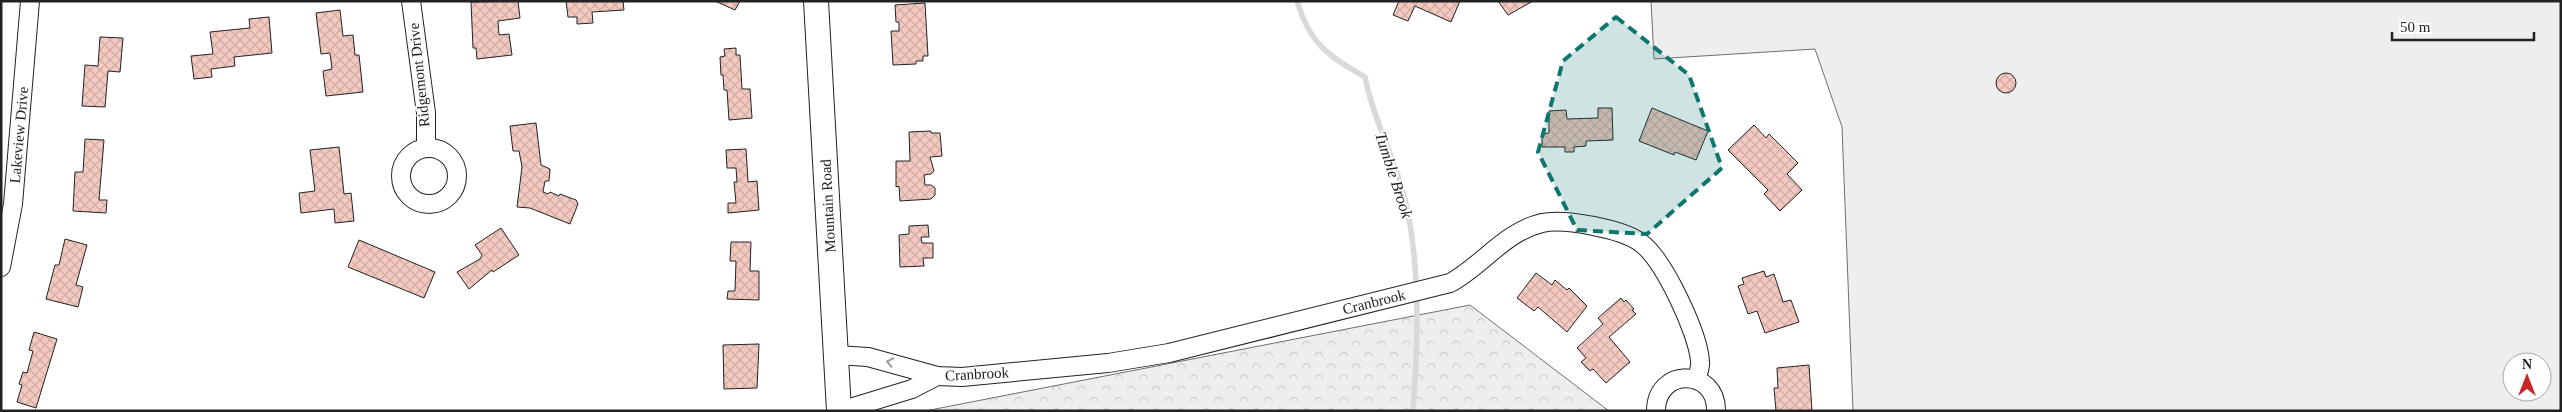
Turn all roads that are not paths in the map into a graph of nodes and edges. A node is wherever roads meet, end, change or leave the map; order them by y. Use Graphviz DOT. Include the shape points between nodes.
graph roads {
  1 [pos="30,1"];
  2 [pos="411,1"];
  3 [pos="816,1"];
  4 [pos="426,148"];
  5 [pos="1,267"];
  6 [pos="836,355"];
  7 [pos="937,376"];
  8 [pos="1696,379"];
  9 [pos="840,411"];
  10 [pos="1656,411"];
  11 [pos="1716,411"];
  1 -- 5 [label="street, Lakeview Drive" via="13,204"];
  2 -- 4 [label="street, Ridgemont Drive" via="426,113"];
  3 -- 6 [label="main road, Mountain Road"];
  7 -- 6 [label="street, Cranbrook, one-way" via="868,357"];
  6 -- 9 [label="main road, Mountain Road"];
  7 -- 8 [label="street, Cranbrook" via="962,377 1099,364 1169,353 1405,295 1450,283 1529,226 1562,222 1612,231 1641,242 1665,270 1694,337 1701,362"];
  7 -- 9 [label="street, Cranbrook" via="912,388"];
  8 -- 10 [label="street" via="1686,377 1667,384 1658,397"];
  8 -- 11 [label="street" via="1711,391"];
}
